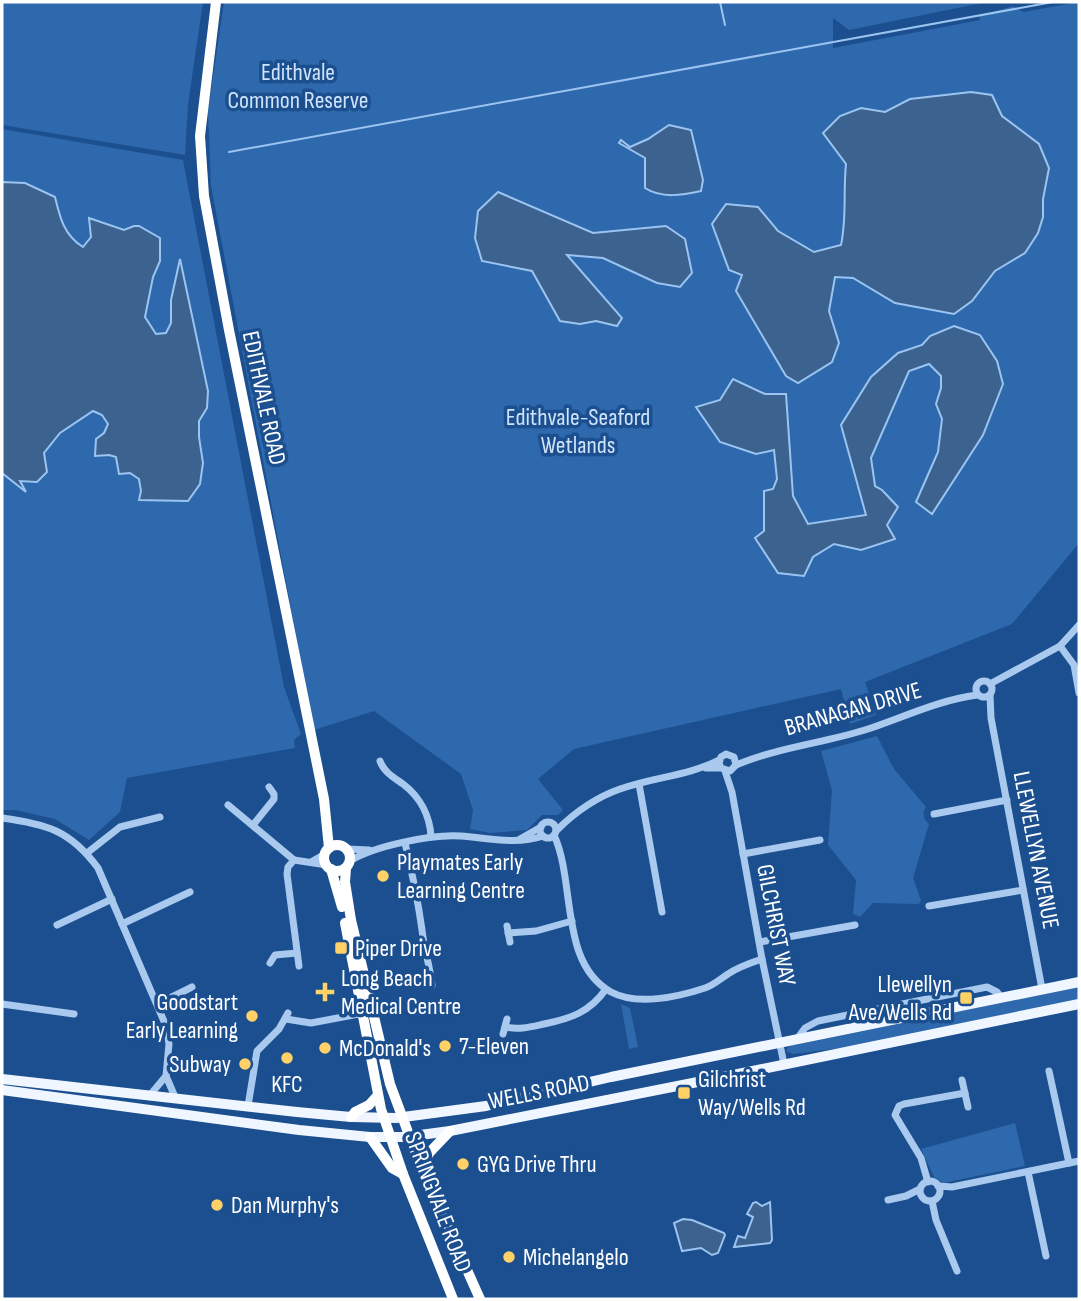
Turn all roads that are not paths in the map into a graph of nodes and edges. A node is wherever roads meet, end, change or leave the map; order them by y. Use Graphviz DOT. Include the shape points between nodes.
graph roads {
  1 [pos="216,2"];
  2 [pos="1079,625"];
  3 [pos="1060,646"];
  4 [pos="984,692"];
  5 [pos="1079,693"];
  6 [pos="380,761"];
  7 [pos="728,765"];
  8 [pos="639,783"];
  9 [pos="269,787"];
  10 [pos="324,799"];
  11 [pos="1007,800"];
  12 [pos="228,805"];
  13 [pos="934,814"];
  14 [pos="160,817"];
  15 [pos="2,818"];
  16 [pos="253,825"];
  17 [pos="541,827"];
  18 [pos="551,833"];
  19 [pos="431,837"];
  20 [pos="519,839"];
  21 [pos="820,840"];
  22 [pos="405,843"];
  23 [pos="344,848"];
  24 [pos="373,850"];
  25 [pos="87,853"];
  26 [pos="743,853"];
  27 [pos="328,859"];
  28 [pos="293,860"];
  29 [pos="348,864"];
  30 [pos="1023,890"];
  31 [pos="190,892"];
  32 [pos="112,899"];
  33 [pos="929,906"];
  34 [pos="662,912"];
  35 [pos="572,921"];
  36 [pos="122,924"];
  37 [pos="57,925"];
  38 [pos="855,925"];
  39 [pos="508,934"];
  40 [pos="760,942"];
  41 [pos="297,953"];
  42 [pos="762,959"];
  43 [pos="270,963"];
  44 [pos="299,965"];
  45 [pos="1079,982"];
  46 [pos="432,985"];
  47 [pos="192,987"];
  48 [pos="606,989"];
  49 [pos="1042,989"];
  50 [pos="2,1004"];
  51 [pos="158,1004"];
  52 [pos="1079,1004"];
  53 [pos="374,1010"];
  54 [pos="74,1014"];
  55 [pos="362,1014"];
  56 [pos="505,1027"];
  57 [pos="780,1042"];
  58 [pos="784,1064"];
  59 [pos="1049,1071"];
  60 [pos="166,1076"];
  61 [pos="2,1079"];
  62 [pos="962,1080"];
  63 [pos="2,1090"];
  64 [pos="965,1093"];
  65 [pos="150,1095"];
  66 [pos="378,1095"];
  67 [pos="175,1097"];
  68 [pos="248,1106"];
  69 [pos="968,1107"];
  70 [pos="351,1117"];
  71 [pos="401,1118"];
  72 [pos="384,1119"];
  73 [pos="450,1131"];
  74 [pos="409,1137"];
  75 [pos="370,1138"];
  76 [pos="391,1138"];
  77 [pos="1079,1161"];
  78 [pos="1069,1163"];
  79 [pos="421,1167"];
  80 [pos="1028,1171"];
  81 [pos="403,1174"];
  82 [pos="928,1182"];
  83 [pos="939,1191"];
  84 [pos="921,1193"];
  85 [pos="888,1200"];
  86 [pos="932,1201"];
  87 [pos="1046,1256"];
  88 [pos="957,1271"];
  89 [pos="453,1299"];
  90 [pos="481,1299"];
  1 -- 10 [label="highway, EDITHVALE ROAD" via="200,136 204,196"];
  2 -- 3 [label="street, BRANAGAN DRIVE"];
  3 -- 4 [label="street, BRANAGAN DRIVE"];
  3 -- 5 [label="street" via="1074,665"];
  4 -- 7 [label="street, BRANAGAN DRIVE" via="854,733"];
  4 -- 11 [label="street, LLEWELLYN AVENUE"];
  6 -- 19 [label="street" via="387,773 418,799"];
  7 -- 8 [label="street, BRANAGAN DRIVE"];
  7 -- 26 [label="street, GILCHRIST WAY"];
  8 -- 18 [label="street, BRANAGAN DRIVE" via="600,797"];
  8 -- 34 [label="street"];
  9 -- 16 [label="street" via="274,799"];
  10 -- 23 [label="highway, EDITHVALE ROAD"];
  10 -- 27 [label="highway, EDITHVALE ROAD"];
  11 -- 13 [label="street"];
  11 -- 30 [label="street, LLEWELLYN AVENUE"];
  12 -- 16 [label="street"];
  14 -- 25 [label="street" via="120,827"];
  15 -- 25 [label="street" via="58,830"];
  16 -- 28 [label="street"];
  17 -- 18 [label="street"];
  17 -- 18 [label="street, BRANAGAN DRIVE" via="547,822"];
  17 -- 20 [label="street, BRANAGAN DRIVE"];
  18 -- 20 [label="street, BRANAGAN DRIVE"];
  18 -- 35 [label="street" via="560,855"];
  19 -- 20 [label="street, BRANAGAN DRIVE"];
  19 -- 22 [label="street, BRANAGAN DRIVE"];
  21 -- 26 [label="street"];
  22 -- 24 [label="street, BRANAGAN DRIVE"];
  22 -- 46 [label="street"];
  23 -- 24 [label="street, BRANAGAN DRIVE"];
  23 -- 27 [label="highway"];
  23 -- 29 [label="highway, EDITHVALE ROAD"];
  24 -- 29 [label="street, BRANAGAN DRIVE"];
  25 -- 32 [label="street"];
  26 -- 40 [label="street, GILCHRIST WAY"];
  27 -- 28 [label="street"];
  27 -- 29 [label="highway" via="339,871"];
  27 -- 55 [label="highway, EDITHVALE ROAD" via="340,895"];
  28 -- 41 [label="street" via="287,874"];
  29 -- 53 [label="highway" via="347,901"];
  30 -- 33 [label="street"];
  30 -- 49 [label="street, LLEWELLYN AVENUE"];
  31 -- 36 [label="street"];
  32 -- 36 [label="street"];
  32 -- 37 [label="street"];
  35 -- 39 [label="street"];
  35 -- 48 [label="street" via="583,965"];
  36 -- 51 [label="street"];
  38 -- 40 [label="street"];
  40 -- 42 [label="street, GILCHRIST WAY"];
  41 -- 43 [label="street" via="275,956"];
  41 -- 44 [label="street"];
  42 -- 48 [label="street" via="698,990 637,1000"];
  42 -- 57 [label="street, GILCHRIST WAY"];
  45 -- 49 [label="main road, WELLS ROAD"];
  47 -- 51 [label="street"];
  48 -- 56 [label="street" via="594,1004 574,1016 520,1029"];
  49 -- 57 [label="main road, WELLS ROAD"];
  50 -- 54 [label="street"];
  51 -- 60 [label="street" via="169,1044"];
  52 -- 58 [label="main road, WELLS ROAD"];
  53 -- 55 [label="street"];
  53 -- 71 [label="highway"];
  55 -- 66 [label="highway, EDITHVALE ROAD"];
  55 -- 68 [label="street" via="311,1023 287,1016 257,1051"];
  57 -- 58 [label="street, GILCHRIST WAY"];
  57 -- 71 [label="main road, WELLS ROAD" via="486,1106"];
  58 -- 73 [label="main road, WELLS ROAD"];
  59 -- 78 [label="street"];
  60 -- 65 [label="street"];
  60 -- 67 [label="street"];
  61 -- 65 [label="main road, WELLS ROAD"];
  62 -- 64 [label="street"];
  63 -- 75 [label="main road, WELLS ROAD"];
  64 -- 69 [label="street"];
  64 -- 82 [label="street" via="904,1104 896,1110 925,1166"];
  65 -- 67 [label="main road, WELLS ROAD"];
  66 -- 70 [label="highway"];
  66 -- 72 [label="highway, EDITHVALE ROAD"];
  67 -- 68 [label="main road, WELLS ROAD"];
  68 -- 70 [label="main road, WELLS ROAD"];
  70 -- 72 [label="main road, WELLS ROAD"];
  71 -- 72 [label="main road, WELLS ROAD"];
  71 -- 74 [label="highway, SPRINGVALE ROAD"];
  72 -- 76 [label="highway, SPRINGVALE ROAD"];
  73 -- 74 [label="main road, WELLS ROAD"];
  73 -- 79 [label="highway"];
  74 -- 76 [label="main road, WELLS ROAD"];
  74 -- 79 [label="highway, SPRINGVALE ROAD"];
  75 -- 76 [label="main road, WELLS ROAD"];
  75 -- 81 [label="highway" via="392,1168"];
  76 -- 81 [label="highway, SPRINGVALE ROAD"];
  77 -- 78 [label="street"];
  78 -- 80 [label="street"];
  79 -- 90 [label="highway, SPRINGVALE ROAD"];
  80 -- 83 [label="street"];
  80 -- 87 [label="street"];
  81 -- 89 [label="highway, SPRINGVALE ROAD"];
  82 -- 83 [label="street"];
  82 -- 84 [label="street"];
  83 -- 86 [label="street"];
  84 -- 85 [label="street"];
  84 -- 86 [label="street"];
  86 -- 88 [label="street"];
}
